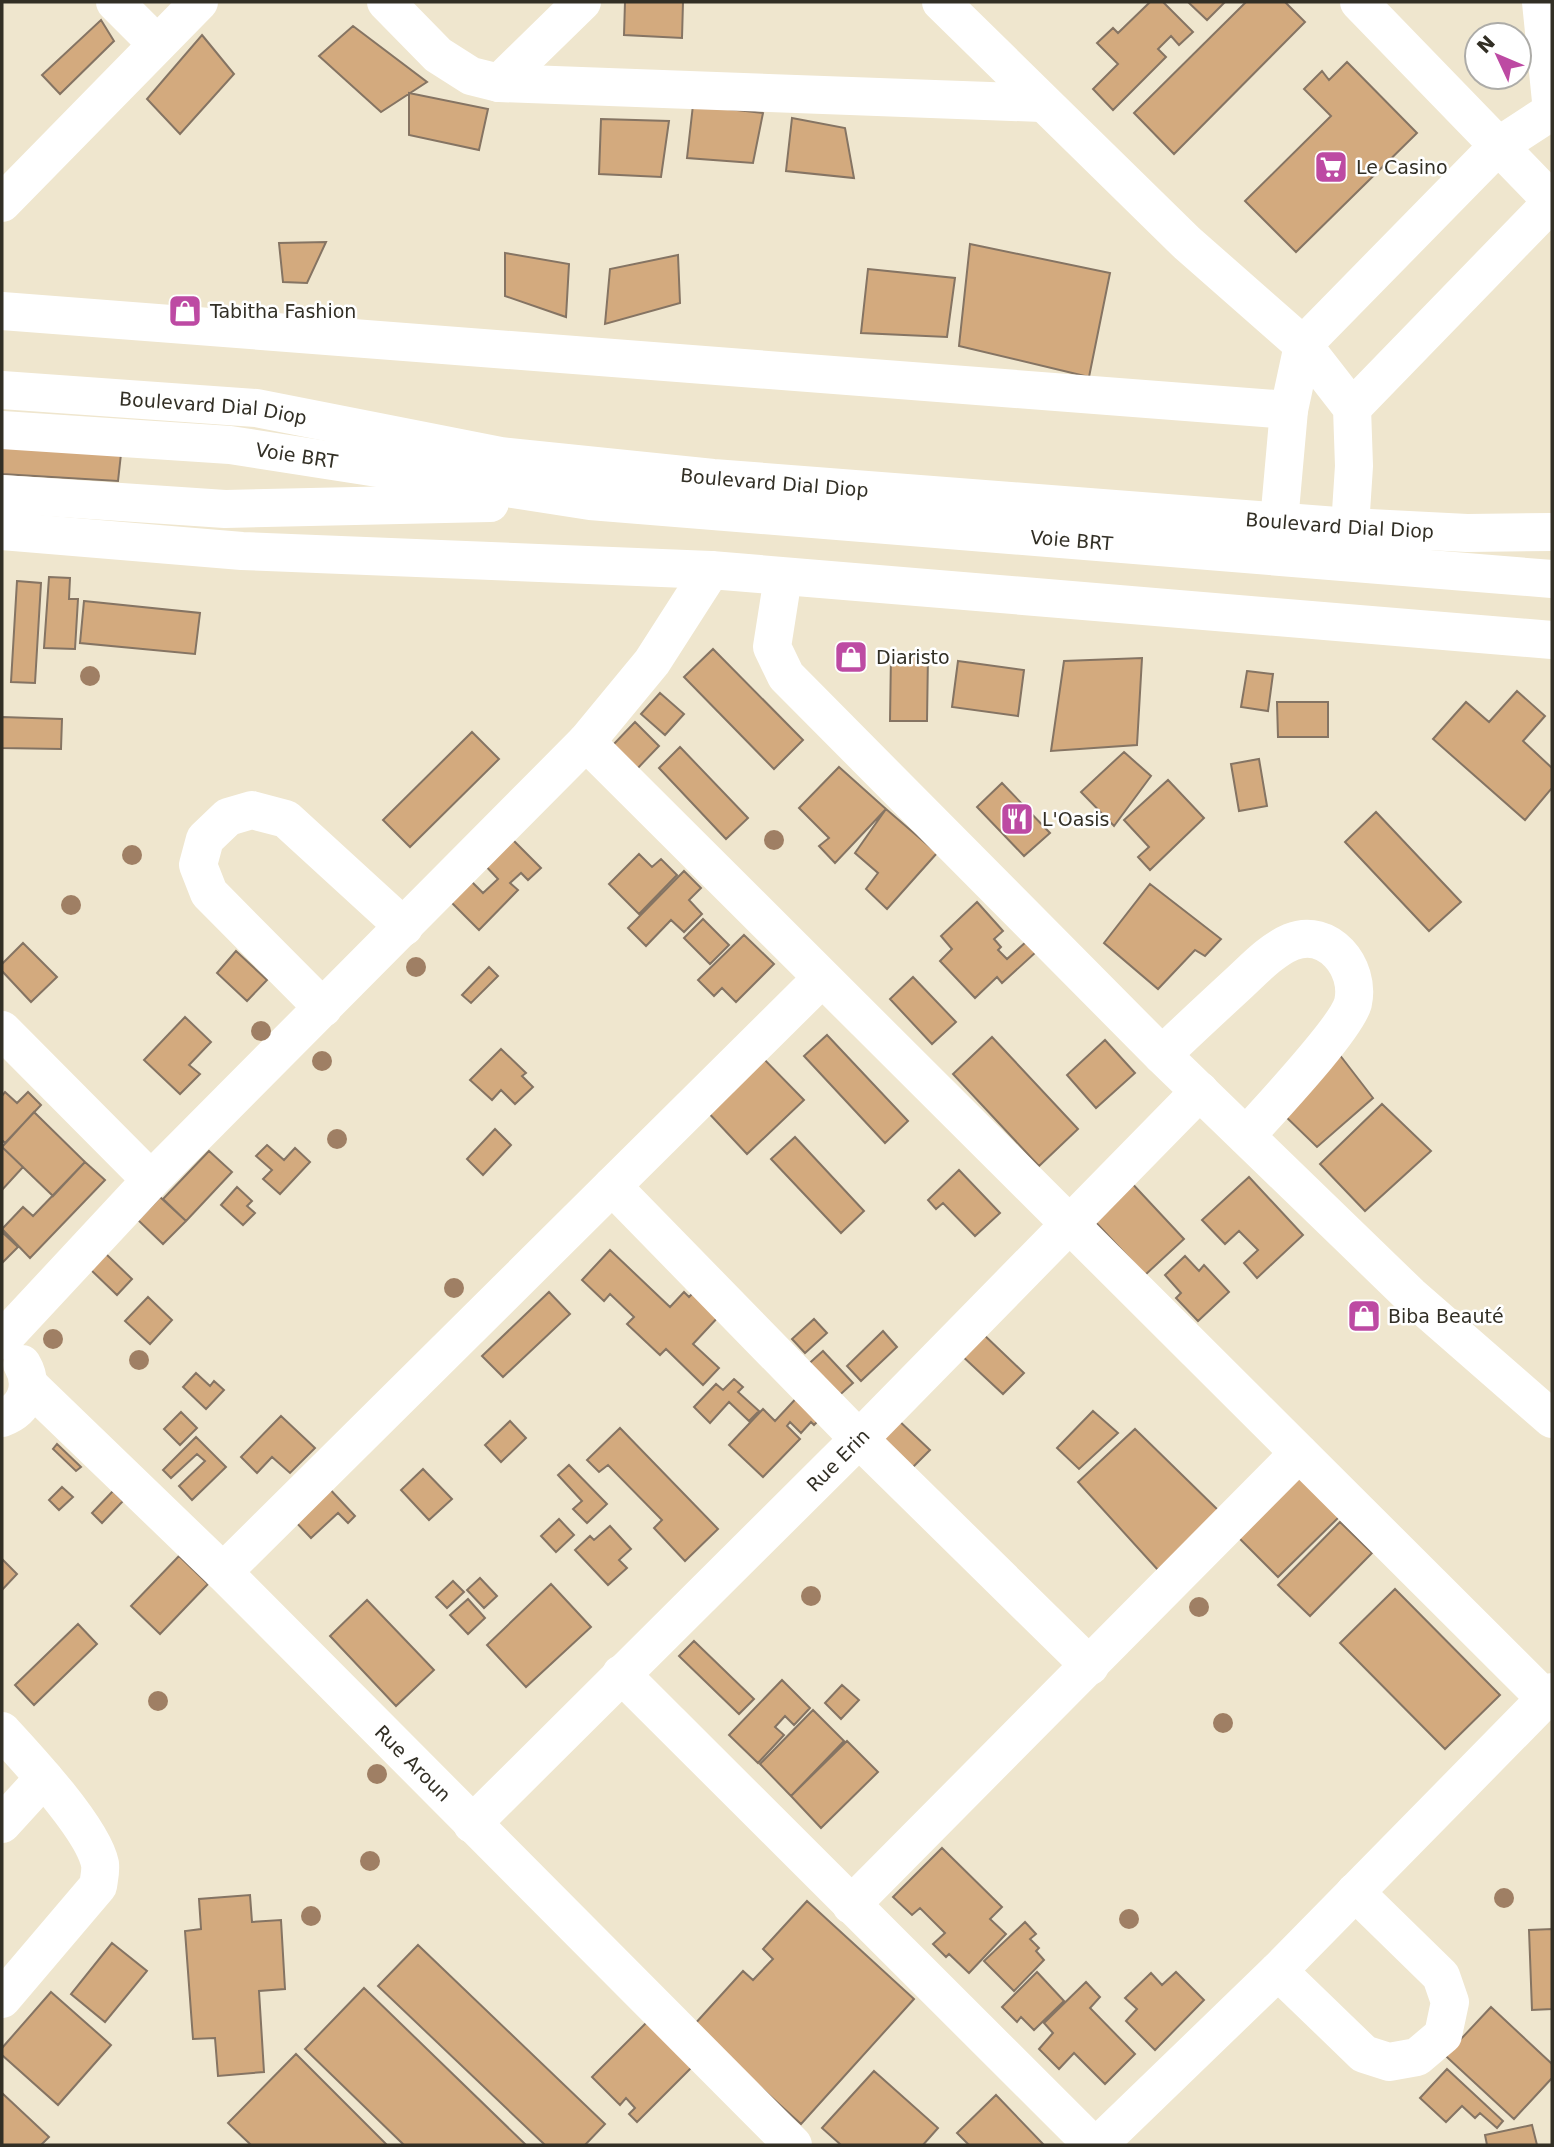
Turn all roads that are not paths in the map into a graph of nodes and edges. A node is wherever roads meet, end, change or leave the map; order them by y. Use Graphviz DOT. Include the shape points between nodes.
graph roads {
  1 [pos="115,2"];
  2 [pos="199,2"];
  3 [pos="386,2"];
  4 [pos="582,2"];
  5 [pos="941,2"];
  6 [pos="1359,2"];
  7 [pos="1541,2"];
  8 [pos="157,44"];
  9 [pos="499,83"];
  10 [pos="1042,103"];
  11 [pos="1552,111"];
  12 [pos="1497,147"];
  13 [pos="8,185"];
  14 [pos="1552,202"];
  15 [pos="2,311"];
  16 [pos="1303,345"];
  17 [pos="2,390"];
  18 [pos="1352,408"];
  19 [pos="1289,410"];
  20 [pos="2,430"];
  21 [pos="2,494"];
  22 [pos="590,501"];
  23 [pos="1279,522"];
  24 [pos="1350,527"];
  25 [pos="2,531"];
  26 [pos="1552,532"];
  27 [pos="711,570"];
  28 [pos="783,576"];
  29 [pos="1552,579"];
  30 [pos="1552,640"];
  31 [pos="586,742"];
  32 [pos="404,927"];
  33 [pos="822,978"];
  34 [pos="323,1009"];
  35 [pos="2,1030"];
  36 [pos="1162,1055"];
  37 [pos="1200,1091"];
  38 [pos="1246,1136"];
  39 [pos="151,1180"];
  40 [pos="612,1186"];
  41 [pos="1069,1225"];
  42 [pos="2,1340"];
  43 [pos="2,1349"];
  44 [pos="29,1385"];
  45 [pos="2,1418"];
  46 [pos="1552,1419"];
  47 [pos="859,1439"];
  48 [pos="1299,1452"];
  49 [pos="222,1572"];
  50 [pos="1090,1667"];
  51 [pos="621,1674"];
  52 [pos="1549,1695"];
  53 [pos="2,1731"];
  54 [pos="44,1779"];
  55 [pos="2,1824"];
  56 [pos="472,1824"];
  57 [pos="1355,1892"];
  58 [pos="851,1905"];
  59 [pos="1278,1971"];
  60 [pos="2,1999"];
  61 [pos="793,2145"];
  62 [pos="1096,2145"];
  1 -- 8 [label="street"];
  2 -- 8 [label="street"];
  3 -- 9 [label="street" via="438,55 471,76"];
  4 -- 9 [label="street"];
  5 -- 10 [label="street"];
  6 -- 12 [label="street"];
  7 -- 11 [label="street"];
  8 -- 13 [label="street"];
  9 -- 10 [label="street"];
  10 -- 16 [label="street" via="1187,243"];
  11 -- 12 [label="street"];
  12 -- 14 [label="street"];
  12 -- 16 [label="street"];
  14 -- 18 [label="street"];
  15 -- 19 [label="street"];
  16 -- 18 [label="street"];
  16 -- 19 [label="street"];
  17 -- 23 [label="street, Boulevard Dial Diop" via="256,408 500,456 713,478"];
  18 -- 24 [label="street"];
  19 -- 23 [label="street"];
  20 -- 22 [label="street, Voie BRT" via="230,445"];
  21 -- 22 [label="street, Voie BRT" via="225,509"];
  22 -- 29 [label="street, Voie BRT"];
  23 -- 24 [label="street, Boulevard Dial Diop"];
  24 -- 26 [label="street, Boulevard Dial Diop"];
  25 -- 27 [label="street" via="242,551"];
  27 -- 28 [label="street"];
  27 -- 31 [label="street" via="652,662"];
  28 -- 30 [label="street"];
  28 -- 36 [label="street" via="772,648 786,676"];
  31 -- 32 [label="street"];
  31 -- 33 [label="street"];
  32 -- 34 [label="street"];
  32 -- 34 [label="street" via="286,819 252,810 228,817 205,839 198,864 209,892"];
  33 -- 40 [label="street"];
  33 -- 41 [label="street"];
  34 -- 39 [label="street"];
  35 -- 39 [label="street"];
  36 -- 37 [label="street"];
  36 -- 38 [label="street" via="1266,959 1291,942 1311,938 1336,948 1352,972 1353,1003 1336,1031"];
  37 -- 38 [label="street"];
  37 -- 41 [label="street, Rue Erin"];
  38 -- 46 [label="street" via="1410,1295"];
  39 -- 42 [label="street"];
  40 -- 47 [label="street"];
  40 -- 49 [label="street"];
  41 -- 47 [label="street, Rue Erin"];
  41 -- 48 [label="street"];
  43 -- 44 [label="street, Rue Aroun" via="20,1360"];
  44 -- 45 [label="street" via="22,1405"];
  44 -- 49 [label="street, Rue Aroun"];
  47 -- 50 [label="street"];
  47 -- 51 [label="street, Rue Erin"];
  48 -- 50 [label="street"];
  48 -- 52 [label="street"];
  49 -- 56 [label="street, Rue Aroun"];
  50 -- 58 [label="street"];
  51 -- 56 [label="street, Rue Erin"];
  51 -- 58 [label="street"];
  52 -- 57 [label="street"];
  53 -- 54 [label="street"];
  54 -- 55 [label="street"];
  54 -- 60 [label="street" via="86,1833 100,1864 99,1886"];
  56 -- 61 [label="street, Rue Aroun"];
  57 -- 59 [label="street"];
  57 -- 59 [label="street" via="1441,1976 1450,2002 1443,2035 1418,2057 1389,2062 1364,2054"];
  58 -- 62 [label="street"];
  59 -- 62 [label="street"];
}
